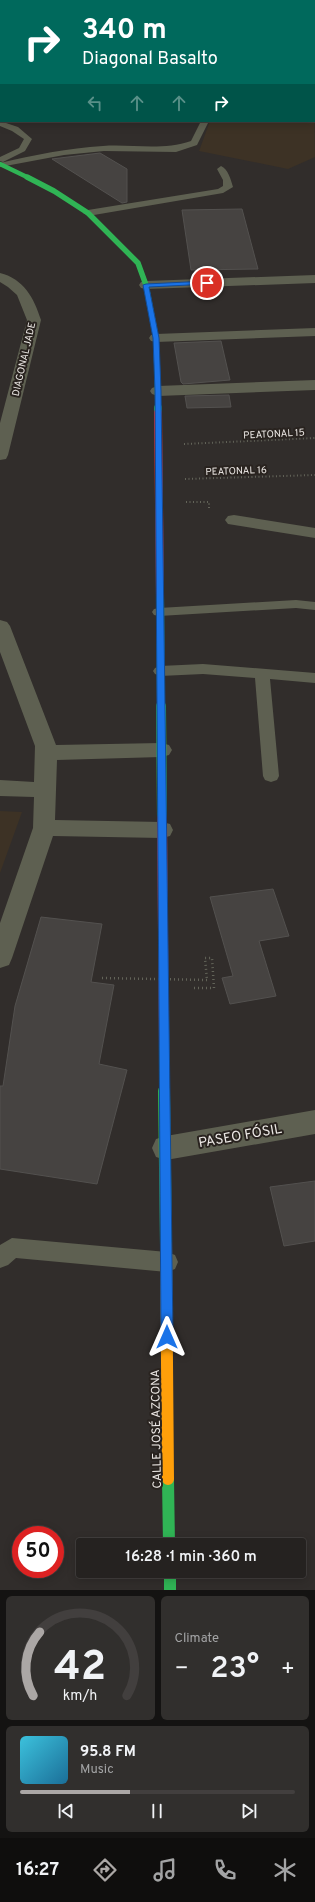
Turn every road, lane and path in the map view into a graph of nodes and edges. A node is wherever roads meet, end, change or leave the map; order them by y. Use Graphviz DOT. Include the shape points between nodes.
graph roads {
  1 [pos="204,122"];
  2 [pos="0,123"];
  3 [pos="0,163"];
  4 [pos="221,169"];
  5 [pos="88,213"];
  6 [pos="0,277"];
  7 [pos="315,279"];
  8 [pos="146,285"];
  9 [pos="315,332"];
  10 [pos="156,338"];
  11 [pos="315,385"];
  12 [pos="158,391"];
  13 [pos="315,438"];
  14 [pos="158,445"];
  15 [pos="0,455"];
  16 [pos="315,475"];
  17 [pos="158,480"];
  18 [pos="234,520"];
  19 [pos="315,533"];
  20 [pos="315,606"];
  21 [pos="159,612"];
  22 [pos="0,626"];
  23 [pos="160,671"];
  24 [pos="262,674"];
  25 [pos="315,678"];
  26 [pos="161,750"];
  27 [pos="46,753"];
  28 [pos="271,776"];
  29 [pos="0,788"];
  30 [pos="45,790"];
  31 [pos="44,828"];
  32 [pos="162,830"];
  33 [pos="0,958"];
  34 [pos="102,978"];
  35 [pos="214,988"];
  36 [pos="315,1122"];
  37 [pos="166,1148"];
  38 [pos="0,1258"];
  39 [pos="167,1262"];
  40 [pos="169,1538"];
  41 [pos="170,1578"];
  42 [pos="170,1590"];
  1 -- 3 [label="lane" via="194,143 176,149 104,148"];
  2 -- 3 [label="lane" via="10,126 28,139 27,145 18,153"];
  3 -- 5 [label="main road, CALLE JOSÉ AZCONA" via="54,191"];
  4 -- 5 [label="lane" via="228,186 220,191"];
  5 -- 8 [label="main road, CALLE JOSÉ AZCONA" via="138,263"];
  6 -- 15 [label="street, DIAGONAL JADE" via="20,288 29,303 34,320"];
  7 -- 8 [label="street"];
  8 -- 10 [label="main road, CALLE JOSÉ AZCONA"];
  9 -- 10 [label="street"];
  10 -- 12 [label="main road, CALLE JOSÉ AZCONA"];
  11 -- 12 [label="street"];
  12 -- 14 [label="main road, CALLE JOSÉ AZCONA"];
  13 -- 14 [label="path, PEATONAL 15"];
  14 -- 17 [label="main road, CALLE JOSÉ AZCONA"];
  16 -- 17 [label="path, PEATONAL 16"];
  17 -- 21 [label="main road, CALLE JOSÉ AZCONA"];
  18 -- 19 [label="street"];
  20 -- 21 [label="lane" via="296,604"];
  21 -- 23 [label="main road, CALLE JOSÉ AZCONA"];
  22 -- 27 [label="street" via="46,746"];
  23 -- 24 [label="lane" via="204,669"];
  23 -- 26 [label="main road, CALLE JOSÉ AZCONA"];
  24 -- 25 [label="lane"];
  24 -- 28 [label="lane"];
  26 -- 27 [label="street"];
  26 -- 32 [label="main road, CALLE JOSÉ AZCONA"];
  27 -- 30 [label="street"];
  29 -- 30 [label="street"];
  30 -- 31 [label="street"];
  31 -- 32 [label="street"];
  31 -- 33 [label="street"];
  32 -- 37 [label="main road, CALLE JOSÉ AZCONA"];
  34 -- 35 [label="path, bridge" via="206,980 205,958 212,958"];
  36 -- 37 [label="street, PASEO FÓSIL"];
  37 -- 39 [label="main road, CALLE JOSÉ AZCONA"];
  38 -- 39 [label="lane" via="12,1248"];
  39 -- 40 [label="main road, CALLE JOSÉ AZCONA"];
  41 -- 42 [label="main road"];
}
